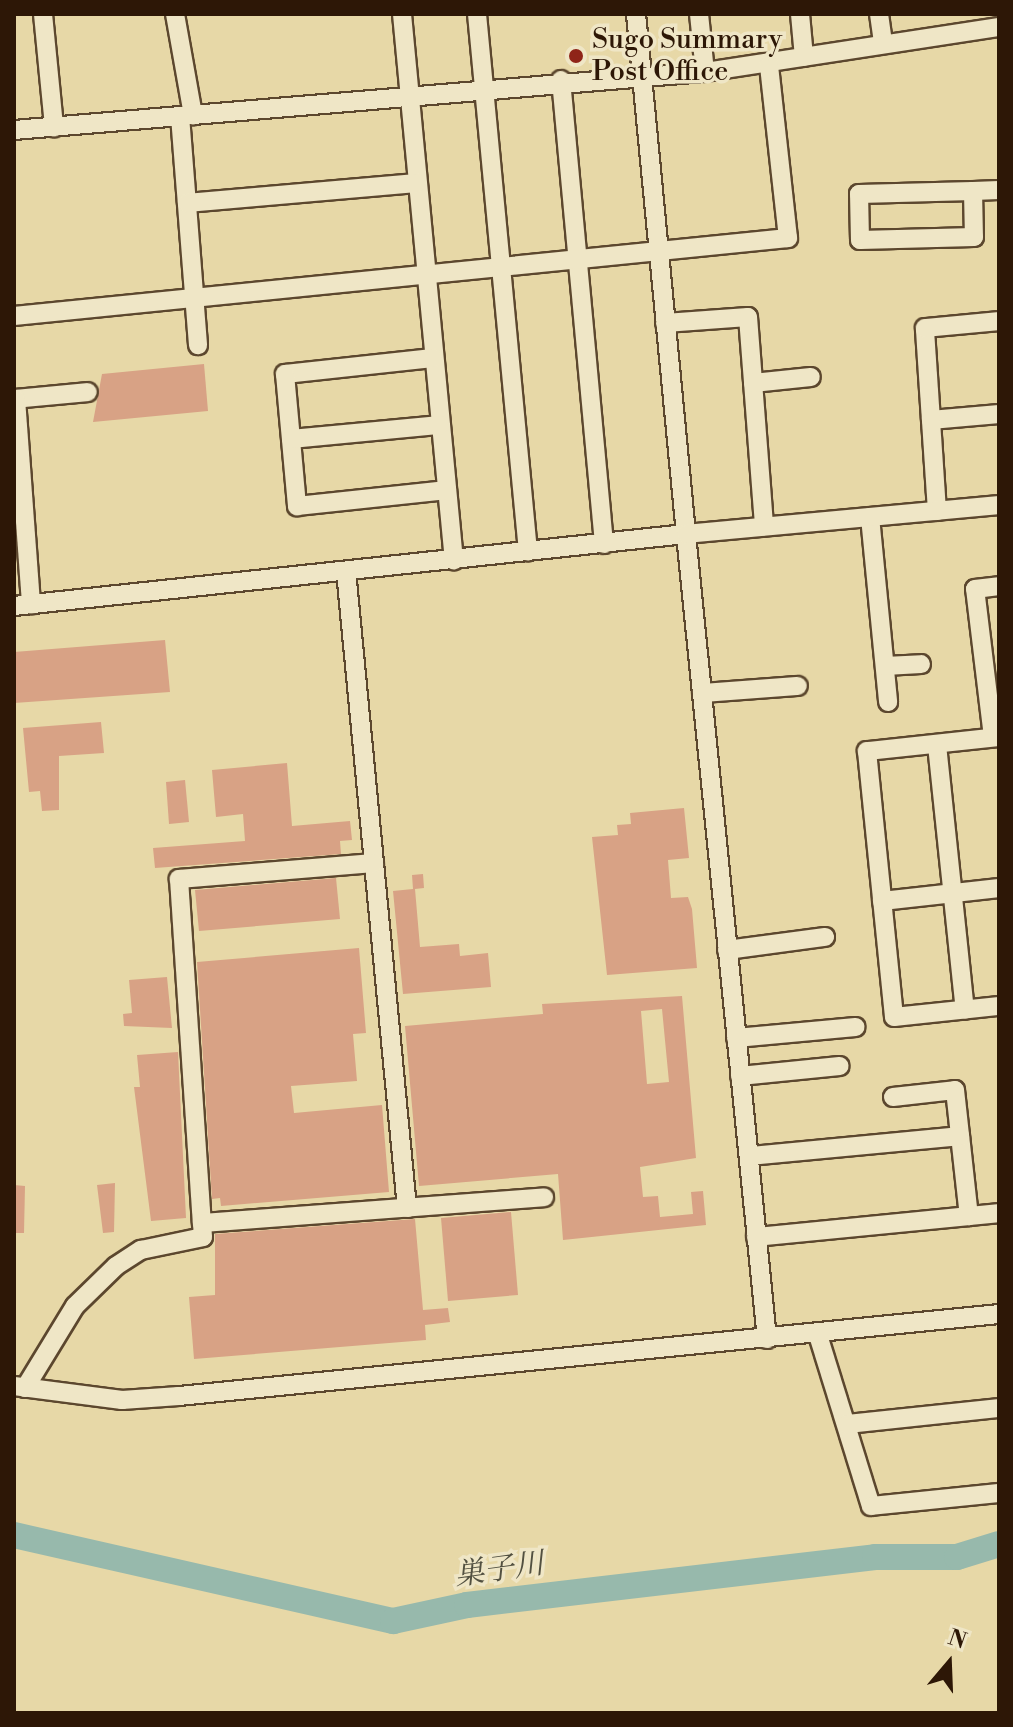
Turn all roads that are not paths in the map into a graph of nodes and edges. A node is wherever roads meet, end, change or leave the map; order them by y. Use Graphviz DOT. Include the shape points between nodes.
graph roads {
  1 [pos="43,14"];
  2 [pos="175,14"];
  3 [pos="402,14"];
  4 [pos="477,14"];
  5 [pos="636,14"];
  6 [pos="699,14"];
  7 [pos="800,14"];
  8 [pos="879,14"];
  9 [pos="999,27"];
  10 [pos="883,43"];
  11 [pos="804,57"];
  12 [pos="769,65"];
  13 [pos="705,72"];
  14 [pos="642,78"];
  15 [pos="561,80"];
  16 [pos="483,86"];
  17 [pos="408,93"];
  18 [pos="186,115"];
  19 [pos="54,127"];
  20 [pos="14,130"];
  21 [pos="416,183"];
  22 [pos="999,190"];
  23 [pos="973,191"];
  24 [pos="187,203"];
  25 [pos="658,248"];
  26 [pos="578,258"];
  27 [pos="500,266"];
  28 [pos="425,273"];
  29 [pos="195,297"];
  30 [pos="14,316"];
  31 [pos="999,321"];
  32 [pos="665,323"];
  33 [pos="198,345"];
  34 [pos="433,358"];
  35 [pos="811,377"];
  36 [pos="753,383"];
  37 [pos="88,392"];
  38 [pos="15,399"];
  39 [pos="999,414"];
  40 [pos="931,420"];
  41 [pos="440,425"];
  42 [pos="291,439"];
  43 [pos="447,490"];
  44 [pos="999,505"];
  45 [pos="937,511"];
  46 [pos="870,517"];
  47 [pos="764,526"];
  48 [pos="686,534"];
  49 [pos="604,544"];
  50 [pos="528,552"];
  51 [pos="454,561"];
  52 [pos="346,571"];
  53 [pos="999,586"];
  54 [pos="23,605"];
  55 [pos="921,664"];
  56 [pos="885,666"];
  57 [pos="798,686"];
  58 [pos="702,693"];
  59 [pos="888,702"];
  60 [pos="996,737"];
  61 [pos="937,745"];
  62 [pos="374,863"];
  63 [pos="999,888"];
  64 [pos="953,893"];
  65 [pos="882,901"];
  66 [pos="825,937"];
  67 [pos="727,950"];
  68 [pos="999,1006"];
  69 [pos="965,1010"];
  70 [pos="855,1027"];
  71 [pos="736,1038"];
  72 [pos="840,1066"];
  73 [pos="740,1076"];
  74 [pos="893,1097"];
  75 [pos="960,1136"];
  76 [pos="750,1156"];
  77 [pos="544,1197"];
  78 [pos="407,1208"];
  79 [pos="999,1213"];
  80 [pos="969,1216"];
  81 [pos="202,1223"];
  82 [pos="756,1237"];
  83 [pos="999,1314"];
  84 [pos="818,1335"];
  85 [pos="767,1339"];
  86 [pos="20,1387"];
  87 [pos="998,1408"];
  88 [pos="847,1424"];
  89 [pos="999,1493"];
  1 -- 19 [label="street"];
  2 -- 18 [label="street"];
  3 -- 17 [label="street"];
  4 -- 16 [label="street"];
  5 -- 14 [label="street"];
  6 -- 13 [label="street"];
  7 -- 11 [label="street"];
  8 -- 10 [label="street"];
  9 -- 10 [label="street"];
  10 -- 11 [label="street"];
  11 -- 12 [label="street"];
  12 -- 13 [label="street"];
  12 -- 25 [label="street" via="788,238"];
  13 -- 14 [label="street"];
  14 -- 15 [label="street"];
  14 -- 25 [label="street"];
  15 -- 16 [label="street"];
  15 -- 26 [label="street"];
  16 -- 17 [label="street"];
  16 -- 27 [label="street"];
  17 -- 18 [label="street"];
  17 -- 21 [label="street"];
  18 -- 19 [label="street"];
  18 -- 24 [label="street"];
  19 -- 20 [label="street"];
  21 -- 24 [label="street"];
  21 -- 28 [label="street"];
  22 -- 23 [label="street"];
  23 -- 23 [label="street" via="859,194 860,240 974,237"];
  24 -- 29 [label="street"];
  25 -- 26 [label="street"];
  25 -- 32 [label="street"];
  26 -- 27 [label="street"];
  26 -- 49 [label="street"];
  27 -- 28 [label="street"];
  27 -- 50 [label="street"];
  28 -- 29 [label="street"];
  28 -- 34 [label="street"];
  29 -- 30 [label="street"];
  29 -- 33 [label="street"];
  31 -- 40 [label="street" via="925,328"];
  32 -- 36 [label="street" via="748,317"];
  32 -- 48 [label="street"];
  34 -- 41 [label="street"];
  34 -- 42 [label="street" via="285,374"];
  35 -- 36 [label="street"];
  36 -- 47 [label="street"];
  37 -- 38 [label="street"];
  38 -- 54 [label="street"];
  39 -- 40 [label="street"];
  40 -- 45 [label="street"];
  41 -- 42 [label="street"];
  41 -- 43 [label="street"];
  42 -- 43 [label="street" via="297,506"];
  43 -- 51 [label="street"];
  44 -- 45 [label="street"];
  45 -- 46 [label="street"];
  46 -- 47 [label="street"];
  46 -- 56 [label="street"];
  47 -- 48 [label="street"];
  48 -- 49 [label="street"];
  48 -- 58 [label="street"];
  49 -- 50 [label="street"];
  50 -- 51 [label="street"];
  51 -- 52 [label="street"];
  52 -- 54 [label="street"];
  52 -- 62 [label="street"];
  53 -- 60 [label="street" via="975,589"];
  55 -- 56 [label="street"];
  56 -- 59 [label="street"];
  57 -- 58 [label="street"];
  58 -- 67 [label="street"];
  60 -- 61 [label="street"];
  61 -- 64 [label="street"];
  61 -- 65 [label="street" via="867,751"];
  62 -- 78 [label="street"];
  62 -- 81 [label="street" via="179,879"];
  63 -- 64 [label="street"];
  64 -- 65 [label="street"];
  64 -- 69 [label="street"];
  65 -- 69 [label="street" via="894,1017"];
  66 -- 67 [label="street"];
  67 -- 71 [label="street"];
  68 -- 69 [label="street"];
  70 -- 71 [label="street"];
  71 -- 73 [label="street"];
  72 -- 73 [label="street"];
  73 -- 76 [label="street"];
  74 -- 75 [label="street" via="955,1090"];
  75 -- 76 [label="street"];
  75 -- 80 [label="street"];
  76 -- 82 [label="street"];
  77 -- 78 [label="street"];
  78 -- 81 [label="street"];
  79 -- 80 [label="street"];
  80 -- 82 [label="street"];
  81 -- 86 [label="street" via="203,1237 141,1250 116,1266 75,1306"];
  82 -- 85 [label="street"];
  83 -- 84 [label="street"];
  84 -- 85 [label="street"];
  84 -- 88 [label="street"];
  85 -- 86 [label="street" via="165,1397"];
  87 -- 88 [label="street"];
  88 -- 89 [label="street" via="871,1506"];
}
